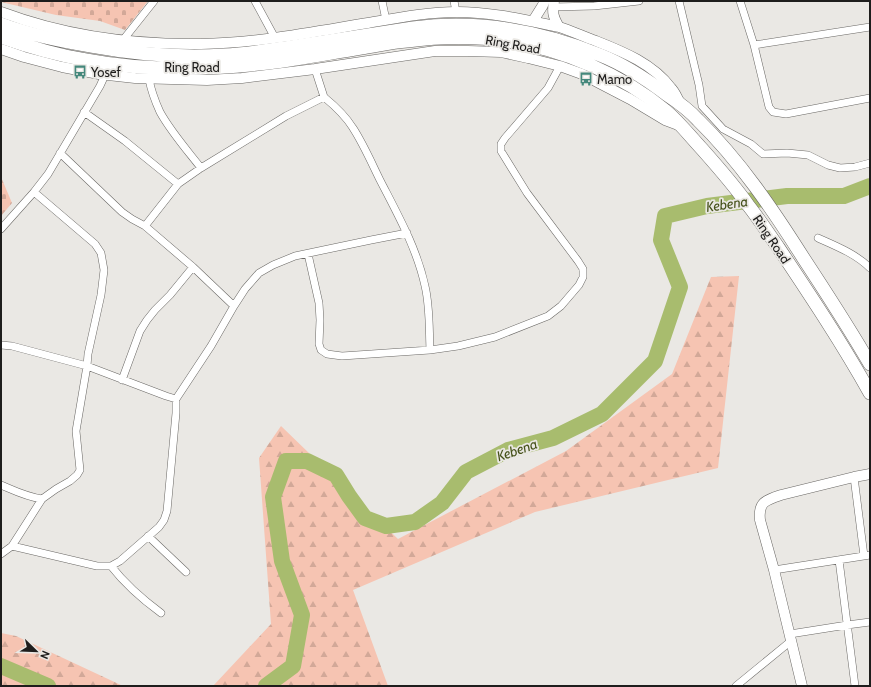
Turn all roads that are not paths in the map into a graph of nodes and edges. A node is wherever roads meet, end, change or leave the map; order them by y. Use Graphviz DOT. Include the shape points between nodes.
graph roads {
  1 [pos="154,1"];
  2 [pos="255,1"];
  3 [pos="382,1"];
  4 [pos="454,1"];
  5 [pos="544,1"];
  6 [pos="639,1"];
  7 [pos="679,1"];
  8 [pos="740,1"];
  9 [pos="553,4"];
  10 [pos="1,12"];
  11 [pos="456,12"];
  12 [pos="386,20"];
  13 [pos="533,21"];
  14 [pos="1,24"];
  15 [pos="559,27"];
  16 [pos="869,29"];
  17 [pos="1,37"];
  18 [pos="275,38"];
  19 [pos="123,40"];
  20 [pos="754,45"];
  21 [pos="1,49"];
  22 [pos="560,66"];
  23 [pos="315,69"];
  24 [pos="105,75"];
  25 [pos="149,79"];
  26 [pos="324,97"];
  27 [pos="870,98"];
  28 [pos="681,105"];
  29 [pos="84,112"];
  30 [pos="683,127"];
  31 [pos="60,153"];
  32 [pos="870,162"];
  33 [pos="201,168"];
  34 [pos="178,184"];
  35 [pos="34,192"];
  36 [pos="145,226"];
  37 [pos="1,229"];
  38 [pos="407,233"];
  39 [pos="818,238"];
  40 [pos="308,254"];
  41 [pos="194,267"];
  42 [pos="870,268"];
  43 [pos="234,306"];
  44 [pos="1,345"];
  45 [pos="430,350"];
  46 [pos="870,364"];
  47 [pos="87,366"];
  48 [pos="122,380"];
  49 [pos="870,393"];
  50 [pos="176,399"];
  51 [pos="870,474"];
  52 [pos="854,477"];
  53 [pos="1,485"];
  54 [pos="42,499"];
  55 [pos="148,536"];
  56 [pos="12,546"];
  57 [pos="1,554"];
  58 [pos="867,556"];
  59 [pos="839,560"];
  60 [pos="111,566"];
  61 [pos="774,570"];
  62 [pos="186,572"];
  63 [pos="160,613"];
  64 [pos="870,622"];
  65 [pos="847,625"];
  66 [pos="790,638"];
  67 [pos="736,686"];
  68 [pos="802,686"];
  69 [pos="855,686"];
  1 -- 19 [label="street"];
  2 -- 18 [label="street"];
  3 -- 12 [label="street"];
  4 -- 11 [label="street"];
  5 -- 13 [label="street"];
  6 -- 9 [label="street" via="594,6"];
  7 -- 32 [label="street" via="702,106 723,128 763,154 808,155 840,168"];
  8 -- 20 [label="street"];
  9 -- 15 [label="street" via="554,19"];
  10 -- 19 [label="street" via="71,33"];
  11 -- 12 [label="street"];
  11 -- 13 [label="street" via="493,14"];
  12 -- 18 [label="street"];
  13 -- 15 [label="street"];
  14 -- 28 [label="highway, Ring Road" via="34,35 104,48 191,56 272,50 417,27 474,25 505,28 543,36 601,55 637,74"];
  15 -- 28 [label="street" via="628,54 652,69 665,80"];
  16 -- 20 [label="street"];
  17 -- 30 [label="highway, Ring Road" via="88,61 165,68 268,63 406,41 441,38 507,41 543,48 577,59 613,76 644,94"];
  18 -- 19 [label="street" via="202,44"];
  20 -- 27 [label="street" via="769,107 773,112 786,114"];
  21 -- 24 [label="street" via="62,67"];
  22 -- 23 [label="street" via="501,52 468,50 435,51"];
  22 -- 30 [label="street" via="582,74 665,120"];
  22 -- 45 [label="street" via="548,88 505,138 501,144 501,151 527,193 578,261 583,269 583,277 562,306 548,316 495,337"];
  23 -- 25 [label="street" via="242,78"];
  23 -- 26 [label="street"];
  24 -- 25 [label="street"];
  24 -- 29 [label="street"];
  25 -- 33 [label="street" via="160,112"];
  26 -- 33 [label="street" via="286,116"];
  26 -- 38 [label="street" via="341,111 353,127"];
  28 -- 46 [label="highway, Ring Road" via="718,140 748,177"];
  29 -- 31 [label="street"];
  29 -- 34 [label="street"];
  30 -- 49 [label="highway, Ring Road" via="750,206"];
  31 -- 35 [label="street"];
  31 -- 36 [label="street" via="122,212"];
  33 -- 34 [label="street"];
  34 -- 36 [label="street"];
  35 -- 37 [label="street"];
  35 -- 47 [label="street" via="95,244 101,253 104,270 101,295"];
  36 -- 41 [label="street"];
  38 -- 40 [label="street"];
  38 -- 45 [label="street" via="425,286 429,308"];
  39 -- 42 [label="street" via="838,246"];
  40 -- 43 [label="street" via="295,256 259,273"];
  40 -- 45 [label="street" via="319,303 319,344 327,354 342,356"];
  41 -- 43 [label="street"];
  41 -- 48 [label="street" via="147,320 140,331"];
  43 -- 50 [label="street"];
  44 -- 47 [label="street"];
  47 -- 48 [label="street"];
  47 -- 54 [label="street" via="76,431 80,470 70,481"];
  48 -- 50 [label="street"];
  50 -- 55 [label="street" via="168,511 159,527"];
  51 -- 52 [label="street"];
  52 -- 58 [label="street"];
  52 -- 61 [label="street" via="781,495 764,502 759,514"];
  53 -- 54 [label="street" via="31,498"];
  54 -- 56 [label="street"];
  55 -- 60 [label="street"];
  55 -- 62 [label="street"];
  56 -- 57 [label="street"];
  56 -- 60 [label="street" via="97,566"];
  58 -- 59 [label="street"];
  59 -- 61 [label="street"];
  59 -- 65 [label="street"];
  60 -- 63 [label="street" via="134,592"];
  61 -- 66 [label="street"];
  64 -- 65 [label="street"];
  65 -- 66 [label="street"];
  65 -- 69 [label="street"];
  66 -- 67 [label="street"];
  66 -- 68 [label="street"];
}
